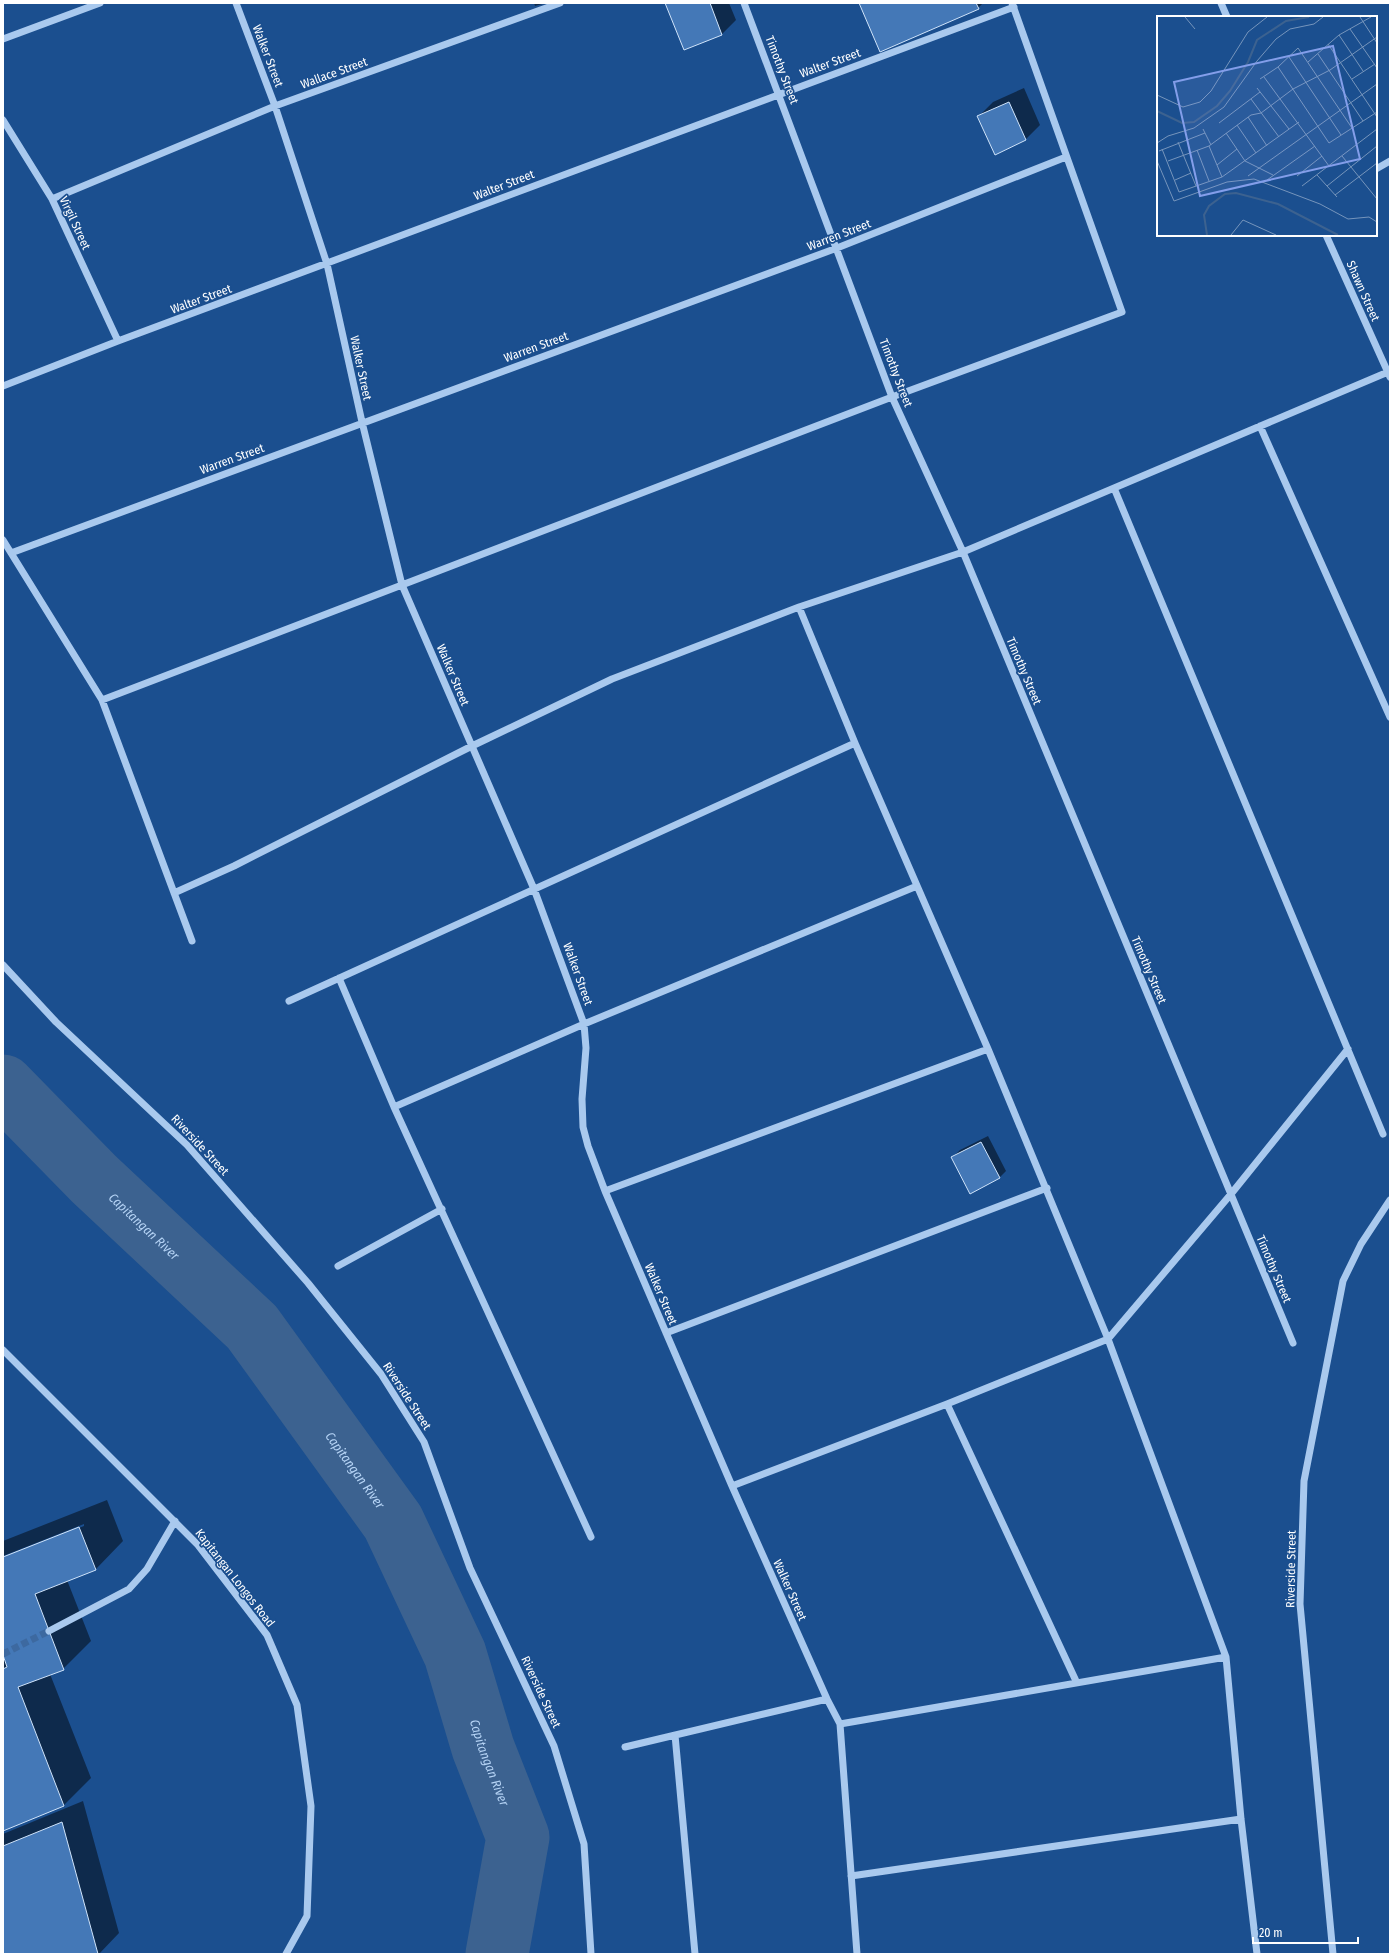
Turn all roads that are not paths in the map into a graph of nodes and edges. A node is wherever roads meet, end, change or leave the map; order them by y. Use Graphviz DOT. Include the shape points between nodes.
graph roads {
  1 [pos="100,3"];
  2 [pos="236,3"];
  3 [pos="560,3"];
  4 [pos="744,3"];
  5 [pos="1221,3"];
  6 [pos="1013,5"];
  7 [pos="1228,16"];
  8 [pos="3,39"];
  9 [pos="779,93"];
  10 [pos="275,106"];
  11 [pos="3,120"];
  12 [pos="1066,157"];
  13 [pos="1390,161"];
  14 [pos="1377,168"];
  15 [pos="52,198"];
  16 [pos="1326,236"];
  17 [pos="838,248"];
  18 [pos="327,264"];
  19 [pos="118,341"];
  20 [pos="1389,375"];
  21 [pos="3,386"];
  22 [pos="892,397"];
  23 [pos="362,422"];
  24 [pos="1260,426"];
  25 [pos="1114,488"];
  26 [pos="3,540"];
  27 [pos="963,552"];
  28 [pos="11,553"];
  29 [pos="402,585"];
  30 [pos="799,607"];
  31 [pos="102,700"];
  32 [pos="1390,717"];
  33 [pos="855,743"];
  34 [pos="472,746"];
  35 [pos="917,886"];
  36 [pos="534,889"];
  37 [pos="174,893"];
  38 [pos="192,941"];
  39 [pos="3,964"];
  40 [pos="339,978"];
  41 [pos="289,1001"];
  42 [pos="584,1024"];
  43 [pos="988,1049"];
  44 [pos="1348,1049"];
  45 [pos="394,1107"];
  46 [pos="1383,1134"];
  47 [pos="1046,1188"];
  48 [pos="605,1191"];
  49 [pos="1231,1194"];
  50 [pos="1390,1200"];
  51 [pos="442,1210"];
  52 [pos="338,1266"];
  53 [pos="666,1333"];
  54 [pos="1108,1339"];
  55 [pos="1293,1343"];
  56 [pos="3,1350"];
  57 [pos="947,1404"];
  58 [pos="732,1486"];
  59 [pos="175,1522"];
  60 [pos="591,1537"];
  61 [pos="49,1631"];
  62 [pos="1226,1657"];
  63 [pos="1076,1681"];
  64 [pos="827,1699"];
  65 [pos="840,1724"];
  66 [pos="675,1735"];
  67 [pos="625,1747"];
  68 [pos="1241,1819"];
  69 [pos="851,1876"];
  70 [pos="286,1954"];
  71 [pos="591,1954"];
  72 [pos="695,1954"];
  73 [pos="857,1954"];
  74 [pos="1257,1954"];
  75 [pos="1333,1954"];
  1 -- 8 [label="street"];
  2 -- 10 [label="street, Walker Street"];
  3 -- 10 [label="street, Wallace Street"];
  4 -- 9 [label="street, Timothy Street"];
  5 -- 7 [label="street"];
  6 -- 9 [label="street, Walter Street"];
  6 -- 12 [label="street"];
  9 -- 17 [label="street, Timothy Street"];
  9 -- 18 [label="street, Walter Street"];
  10 -- 15 [label="street, Wallace Street"];
  10 -- 18 [label="street, Walker Street"];
  11 -- 15 [label="street, Virgil Street"];
  12 -- 17 [label="street, Warren Street"];
  12 -- 22 [label="street" via="1122,312"];
  13 -- 14 [label="street"];
  15 -- 19 [label="street, Virgil Street"];
  16 -- 20 [label="street, Shawn Street"];
  17 -- 22 [label="street, Timothy Street"];
  17 -- 23 [label="street, Warren Street"];
  18 -- 19 [label="street, Walter Street"];
  18 -- 23 [label="street, Walker Street"];
  19 -- 21 [label="street, Walter Street"];
  20 -- 24 [label="street"];
  22 -- 27 [label="street, Timothy Street"];
  22 -- 29 [label="street"];
  23 -- 28 [label="street, Warren Street"];
  23 -- 29 [label="street, Walker Street"];
  24 -- 25 [label="street"];
  24 -- 32 [label="street"];
  25 -- 27 [label="street"];
  25 -- 44 [label="street"];
  26 -- 28 [label="street"];
  27 -- 30 [label="street"];
  27 -- 49 [label="street, Timothy Street"];
  28 -- 31 [label="street"];
  29 -- 31 [label="street"];
  29 -- 34 [label="street, Walker Street"];
  30 -- 33 [label="street"];
  30 -- 34 [label="street" via="612,679"];
  31 -- 37 [label="street"];
  33 -- 35 [label="street"];
  33 -- 36 [label="street"];
  34 -- 36 [label="street, Walker Street"];
  34 -- 37 [label="street" via="234,866"];
  35 -- 42 [label="street"];
  35 -- 43 [label="street"];
  36 -- 40 [label="street"];
  36 -- 42 [label="street, Walker Street"];
  37 -- 38 [label="street"];
  39 -- 71 [label="street, Riverside Street" via="56,1022 192,1151 308,1283 381,1374 424,1442 470,1568 554,1746 584,1844"];
  40 -- 41 [label="street"];
  40 -- 45 [label="street"];
  42 -- 45 [label="street"];
  42 -- 48 [label="street, Walker Street" via="586,1048 582,1099 583,1126"];
  43 -- 47 [label="street"];
  43 -- 48 [label="street"];
  44 -- 46 [label="street"];
  44 -- 49 [label="street"];
  45 -- 51 [label="street"];
  47 -- 53 [label="street"];
  47 -- 54 [label="street"];
  48 -- 53 [label="street, Walker Street"];
  49 -- 54 [label="street"];
  49 -- 55 [label="street, Timothy Street"];
  50 -- 75 [label="street, Riverside Street" via="1361,1244 1344,1280 1304,1481 1300,1604"];
  51 -- 52 [label="street"];
  51 -- 60 [label="street"];
  53 -- 58 [label="street, Walker Street"];
  54 -- 57 [label="street"];
  54 -- 62 [label="street"];
  56 -- 59 [label="street, Kapitangan Longos Road"];
  57 -- 58 [label="street"];
  57 -- 63 [label="street"];
  58 -- 64 [label="street, Walker Street"];
  59 -- 61 [label="street" via="147,1569 129,1589"];
  59 -- 70 [label="street, Kapitangan Longos Road" via="198,1545 267,1635 297,1705 311,1806 307,1916"];
  62 -- 63 [label="street"];
  62 -- 68 [label="street"];
  63 -- 65 [label="street"];
  64 -- 65 [label="street, Walker Street"];
  64 -- 66 [label="street"];
  65 -- 69 [label="street, Walker Street"];
  66 -- 67 [label="street"];
  66 -- 72 [label="street"];
  68 -- 69 [label="street"];
  68 -- 74 [label="street"];
  69 -- 73 [label="street, Walker Street"];
}
